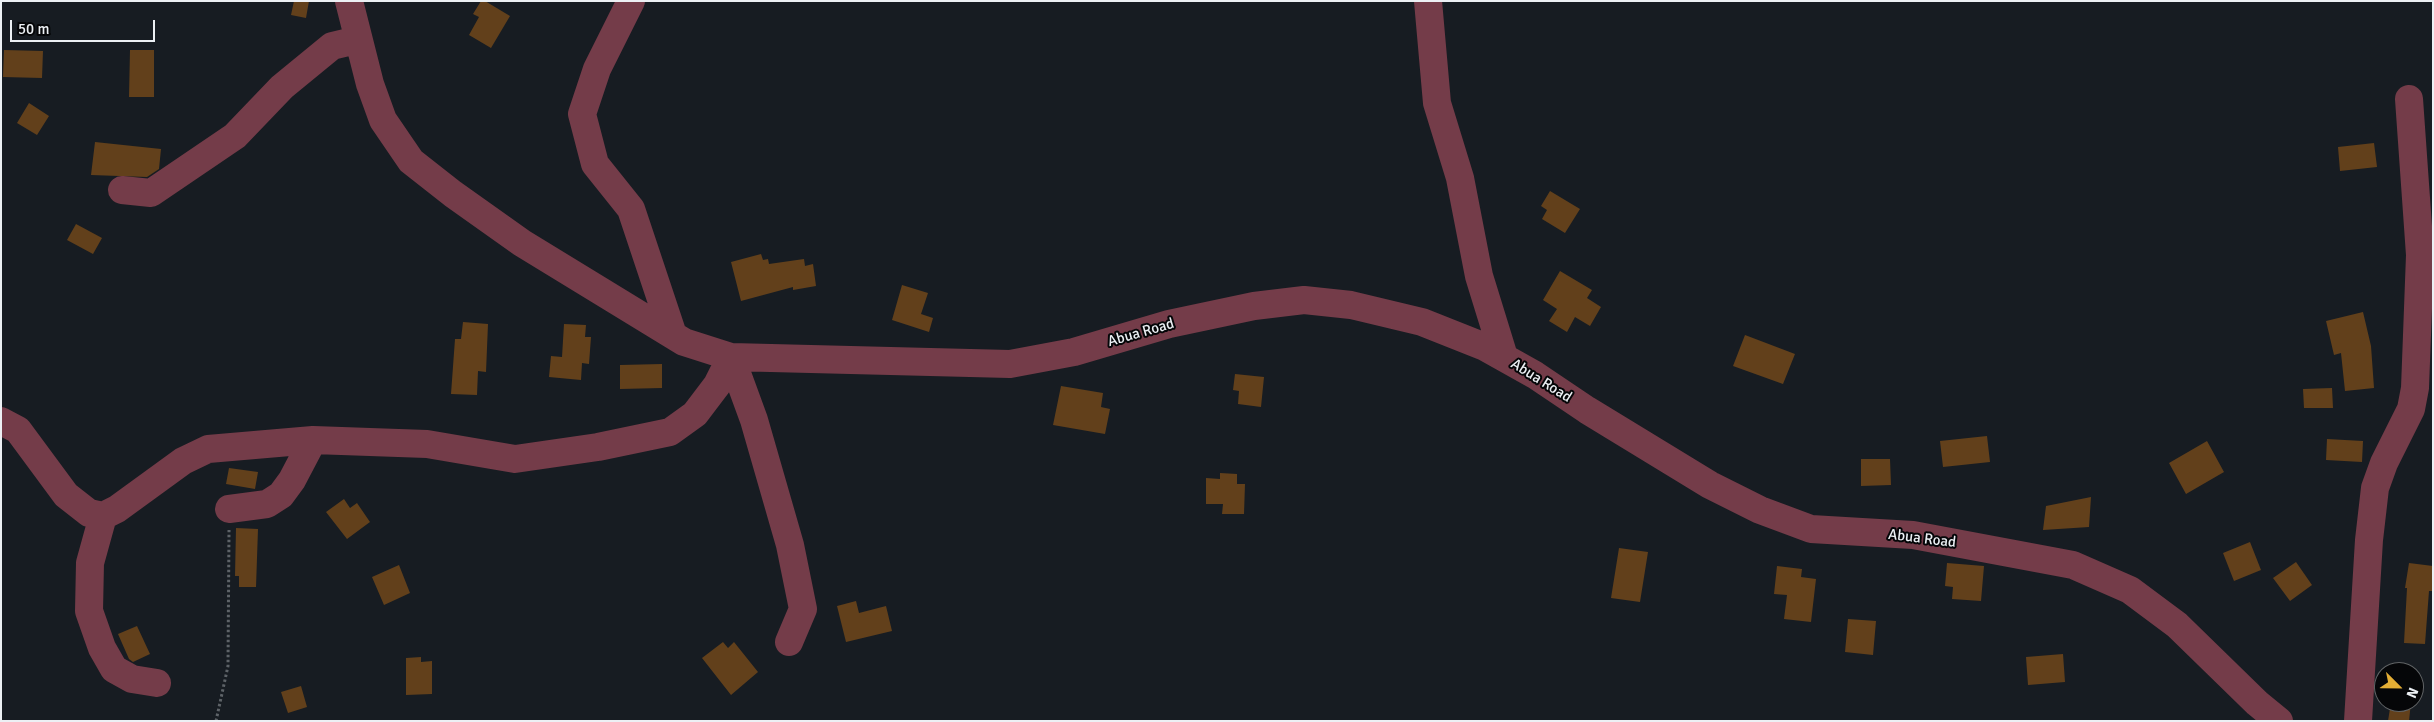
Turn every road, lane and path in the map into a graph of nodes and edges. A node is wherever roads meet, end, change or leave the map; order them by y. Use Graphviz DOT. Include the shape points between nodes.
graph roads {
  1 [pos="349,1"];
  2 [pos="631,1"];
  3 [pos="1428,1"];
  4 [pos="357,40"];
  5 [pos="2408,99"];
  6 [pos="122,190"];
  7 [pos="673,335"];
  8 [pos="731,357"];
  9 [pos="1504,357"];
  10 [pos="1,421"];
  11 [pos="313,440"];
  12 [pos="229,509"];
  13 [pos="103,516"];
  14 [pos="789,642"];
  15 [pos="157,683"];
  16 [pos="216,721"];
  17 [pos="2279,721"];
  18 [pos="2358,721"];
  1 -- 4 [label="street, Abua Road"];
  2 -- 7 [label="street" via="597,69 582,114 595,164 631,209"];
  3 -- 9 [label="street" via="1437,103 1460,178 1479,276"];
  4 -- 6 [label="street" via="332,46 282,87 235,136 151,193"];
  4 -- 7 [label="street, Abua Road" via="383,120 411,161 522,243"];
  5 -- 18 [label="street" via="2420,255 2415,388 2411,409 2375,488"];
  7 -- 8 [label="street, Abua Road" via="684,342"];
  8 -- 9 [label="street, Abua Road" via="1010,364 1074,352 1169,324 1254,306 1304,300 1351,305 1422,322 1485,346"];
  8 -- 11 [label="street" via="718,386 695,414 670,432 598,447 515,459 427,444"];
  8 -- 14 [label="street" via="754,420 790,545 803,610"];
  9 -- 17 [label="street, Abua Road" via="1710,485 1760,510 1811,528 1913,535 2073,565 2130,590 2177,625"];
  10 -- 13 [label="street" via="18,430 66,495 89,513"];
  11 -- 12 [label="street" via="281,495 266,504"];
  11 -- 13 [label="street" via="208,449 183,461"];
  12 -- 16 [label="path" via="228,666"];
  13 -- 15 [label="street" via="90,563 89,612 114,670 132,679"];
}
